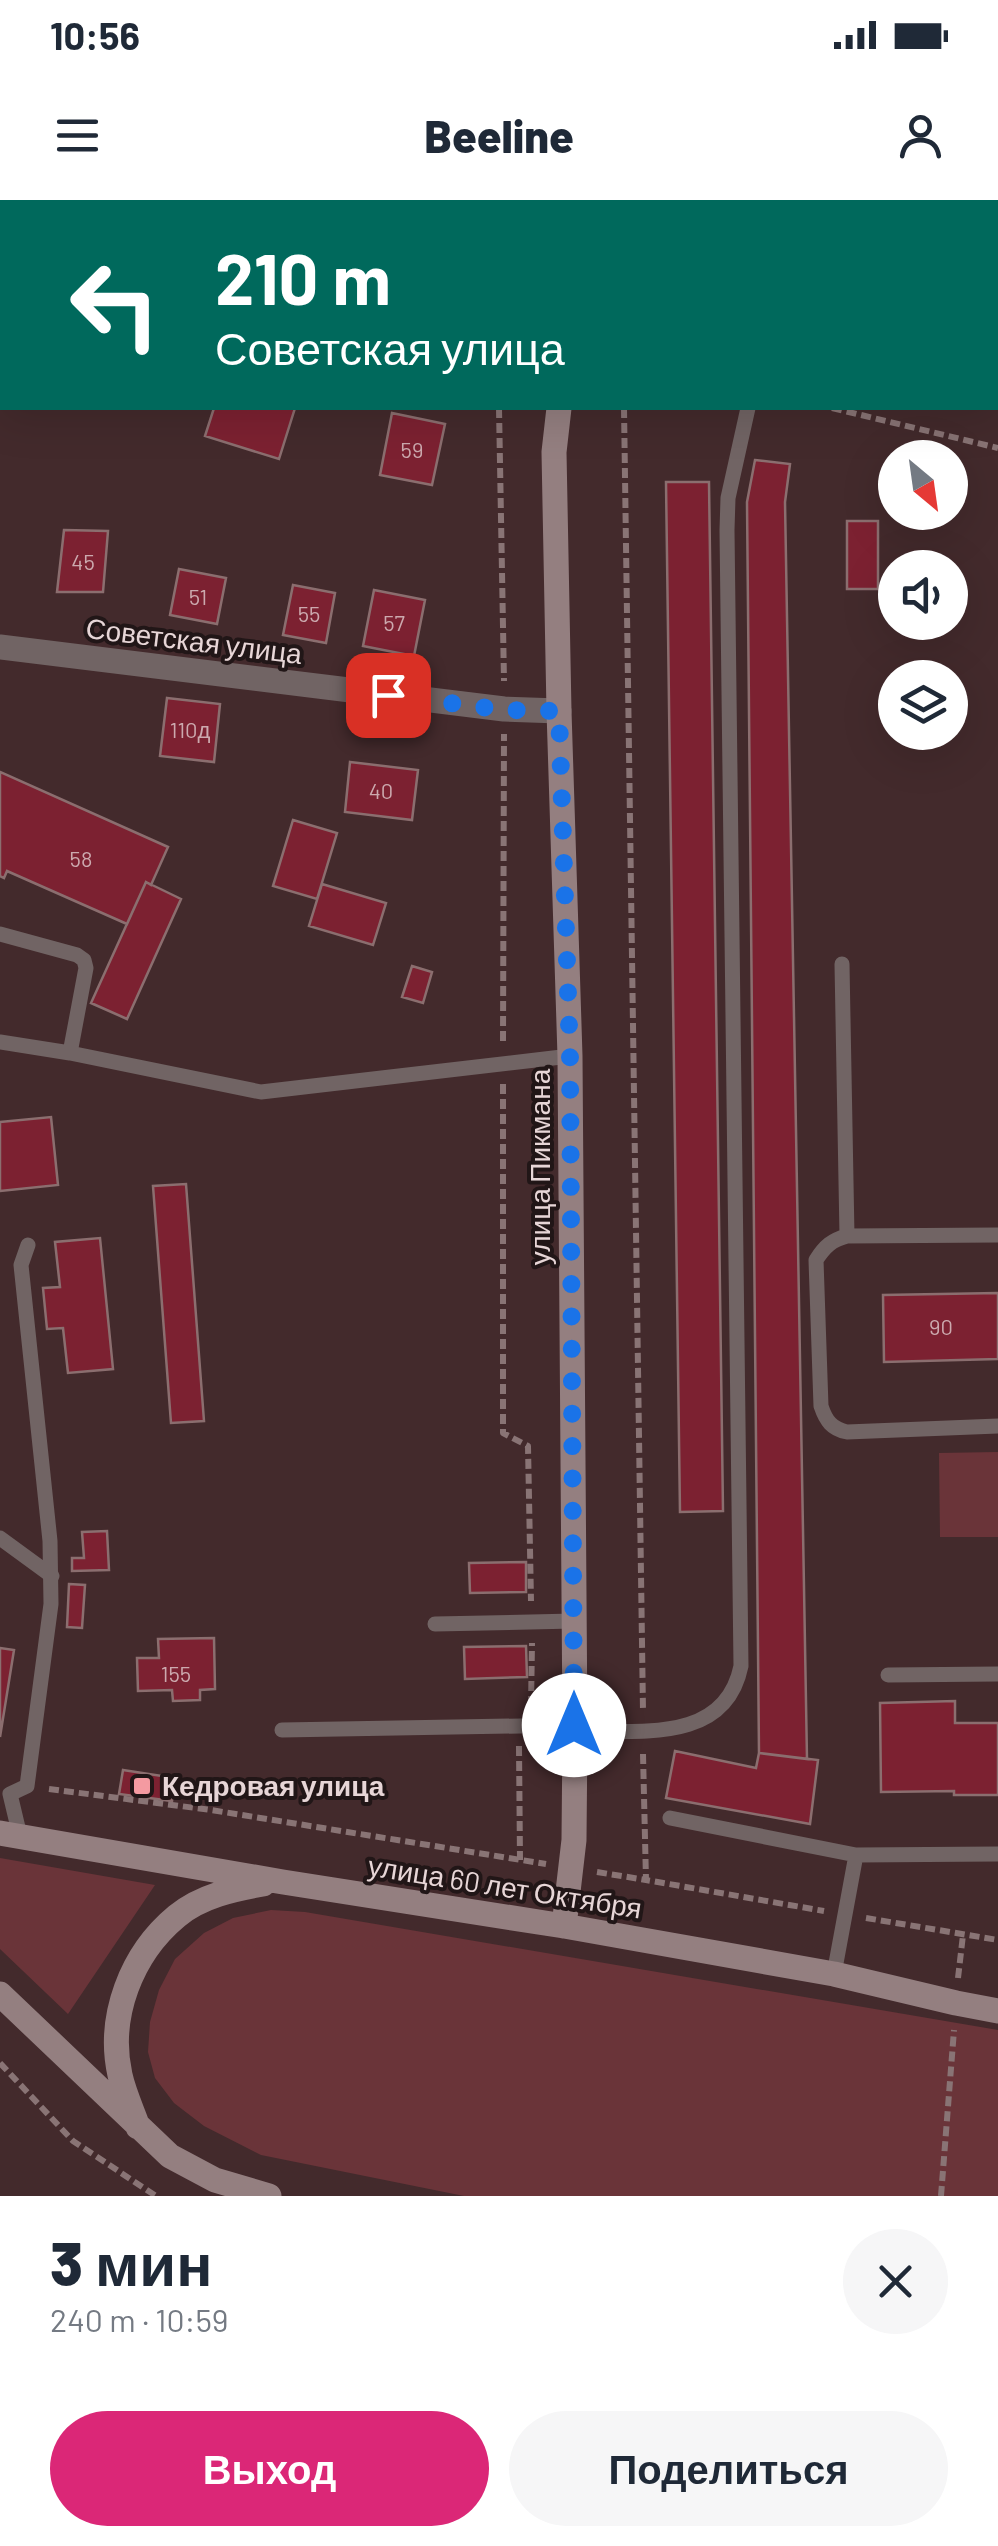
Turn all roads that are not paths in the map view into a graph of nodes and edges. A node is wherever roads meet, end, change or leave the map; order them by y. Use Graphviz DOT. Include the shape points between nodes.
graph roads {
  1 [pos="559,410"];
  2 [pos="748,410"];
  3 [pos="0,647"];
  4 [pos="559,711"];
  5 [pos="0,934"];
  6 [pos="842,964"];
  7 [pos="0,1042"];
  8 [pos="70,1053"];
  9 [pos="570,1056"];
  10 [pos="998,1235"];
  11 [pos="848,1236"];
  12 [pos="28,1245"];
  13 [pos="998,1426"];
  14 [pos="0,1538"];
  15 [pos="52,1576"];
  16 [pos="574,1622"];
  17 [pos="435,1624"];
  18 [pos="998,1674"];
  19 [pos="888,1675"];
  20 [pos="574,1728"];
  21 [pos="282,1730"];
  22 [pos="670,1818"];
  23 [pos="10,1834"];
  24 [pos="856,1854"];
  25 [pos="998,1854"];
  26 [pos="283,1882"];
  27 [pos="564,1926"];
  28 [pos="834,1974"];
  29 [pos="0,1994"];
  30 [pos="998,2011"];
  31 [pos="138,2127"];
  32 [pos="269,2196"];
  1 -- 4 [label="main road, улица Пикмана"];
  2 -- 20 [label="lane" via="727,530 741,1666 729,1699 693,1724"];
  3 -- 4 [label="street, Советская улица" via="504,710"];
  4 -- 9 [label="main road, улица Пикмана"];
  5 -- 8 [label="lane" via="84,960"];
  6 -- 11 [label="lane"];
  7 -- 8 [label="lane"];
  8 -- 9 [label="lane" via="261,1092"];
  9 -- 16 [label="main road, улица Пикмана"];
  10 -- 11 [label="lane"];
  11 -- 13 [label="lane" via="834,1240 816,1260 826,1419 847,1432"];
  12 -- 15 [label="lane" via="21,1265"];
  14 -- 15 [label="lane"];
  15 -- 23 [label="lane" via="27,1786 10,1794"];
  16 -- 17 [label="lane"];
  16 -- 20 [label="main road, улица Пикмана"];
  18 -- 19 [label="lane"];
  20 -- 21 [label="lane"];
  20 -- 27 [label="main road, улица Пикмана" via="572,1868"];
  22 -- 24 [label="lane"];
  23 -- 26 [label="main road, улица 60 лет Октября"];
  24 -- 25 [label="lane"];
  24 -- 28 [label="lane"];
  26 -- 27 [label="main road, улица 60 лет Октября"];
  26 -- 31 [label="main road" via="234,1890 177,1916 136,1968 121,2004 117,2049"];
  27 -- 28 [label="main road, улица 60 лет Октября"];
  28 -- 30 [label="main road, улица 60 лет Октября"];
  29 -- 31 [label="main road"];
  31 -- 32 [label="main road" via="191,2168"];
}
